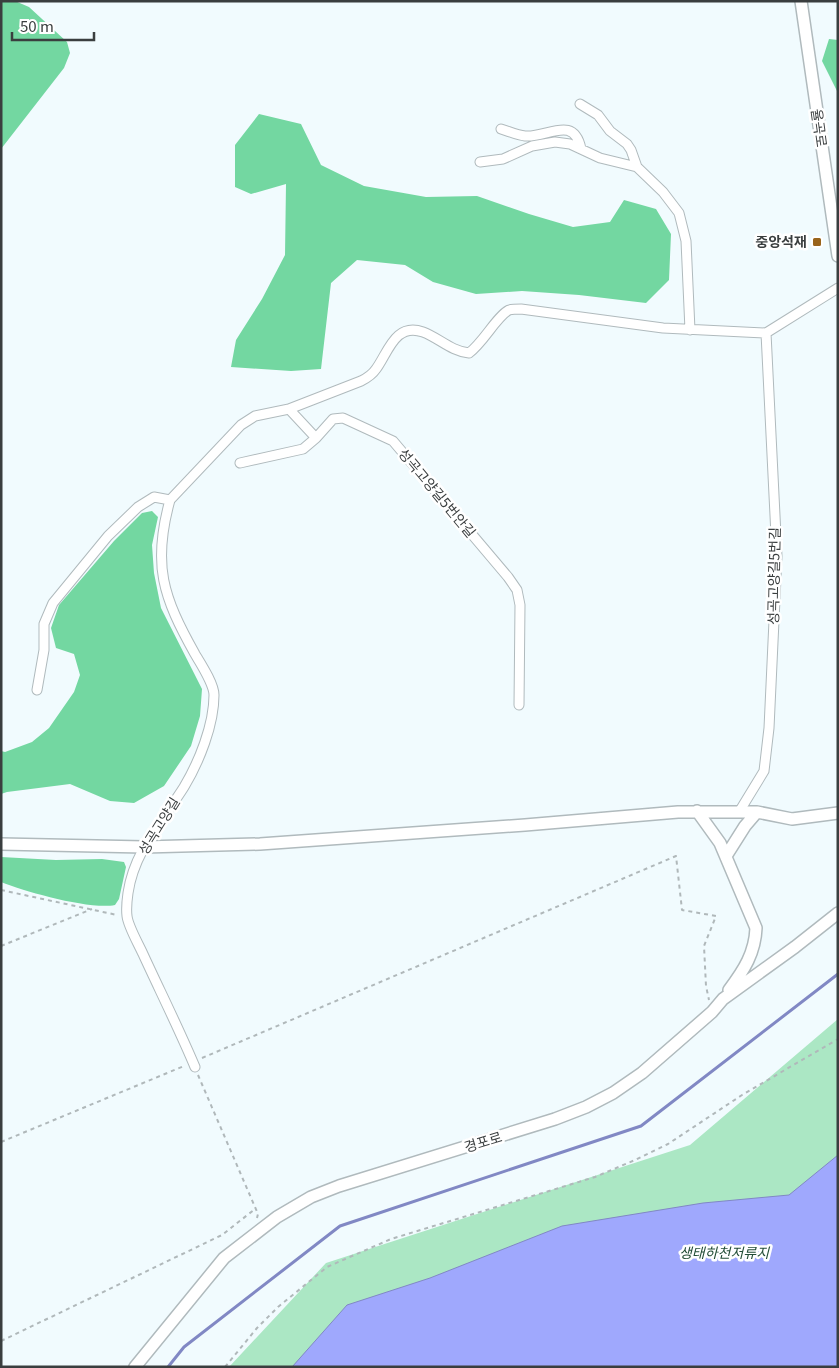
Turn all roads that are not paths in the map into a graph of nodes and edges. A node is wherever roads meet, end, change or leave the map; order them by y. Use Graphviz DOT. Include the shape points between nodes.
graph roads {
  1 [pos="801,1"];
  2 [pos="580,104"];
  3 [pos="501,129"];
  4 [pos="581,149"];
  5 [pos="480,162"];
  6 [pos="637,167"];
  7 [pos="833,195"];
  8 [pos="838,256"];
  9 [pos="838,288"];
  10 [pos="690,330"];
  11 [pos="766,333"];
  12 [pos="288,409"];
  13 [pos="316,438"];
  14 [pos="240,463"];
  15 [pos="170,500"];
  16 [pos="37,690"];
  17 [pos="519,704"];
  18 [pos="697,812"];
  19 [pos="739,812"];
  20 [pos="757,812"];
  21 [pos="838,813"];
  22 [pos="1,844"];
  23 [pos="144,847"];
  24 [pos="726,856"];
  25 [pos="838,913"];
  26 [pos="723,999"];
  27 [pos="194,1065"];
  28 [pos="135,1367"];
  1 -- 7 [label="street, 율곡로"];
  2 -- 6 [label="street" via="598,115 610,131 627,144"];
  3 -- 4 [label="street" via="524,136 567,130 579,138"];
  4 -- 5 [label="street" via="555,142 532,146 503,159"];
  4 -- 6 [label="street" via="600,158"];
  6 -- 10 [label="street" via="663,192 678,213 686,241"];
  7 -- 8 [label="street, 율곡로"];
  9 -- 11 [label="street"];
  10 -- 11 [label="street"];
  10 -- 12 [label="street" via="510,309 469,353 459,352 422,331 401,333 392,341 370,376"];
  11 -- 19 [label="street, 성곡고양길5번길" via="777,556 769,728 764,771"];
  12 -- 13 [label="street"];
  12 -- 15 [label="street" via="255,416 241,425"];
  13 -- 14 [label="street, 성곡고양길5번안길" via="303,449"];
  13 -- 17 [label="street, 성곡고양길5번안길" via="333,419 343,418 393,441 508,577 517,590 520,605"];
  15 -- 16 [label="street" via="154,497 138,507 108,536 53,603 44,624 44,650"];
  15 -- 23 [label="street, 성곡고양길" via="161,546 161,573 170,605 215,693 211,719 194,769"];
  18 -- 19 [label="street"];
  18 -- 23 [label="street" via="260,844"];
  18 -- 24 [label="street"];
  19 -- 20 [label="street"];
  20 -- 21 [label="street" via="792,819"];
  20 -- 24 [label="street"];
  22 -- 23 [label="street"];
  23 -- 27 [label="street, 성곡고양길" via="130,882 126,917"];
  24 -- 26 [label="street" via="756,928 750,957"];
  25 -- 26 [label="street, 경포로"];
  26 -- 28 [label="street, 경포로" via="642,1073 586,1107 555,1120 318,1194 277,1216 224,1258"];
}
